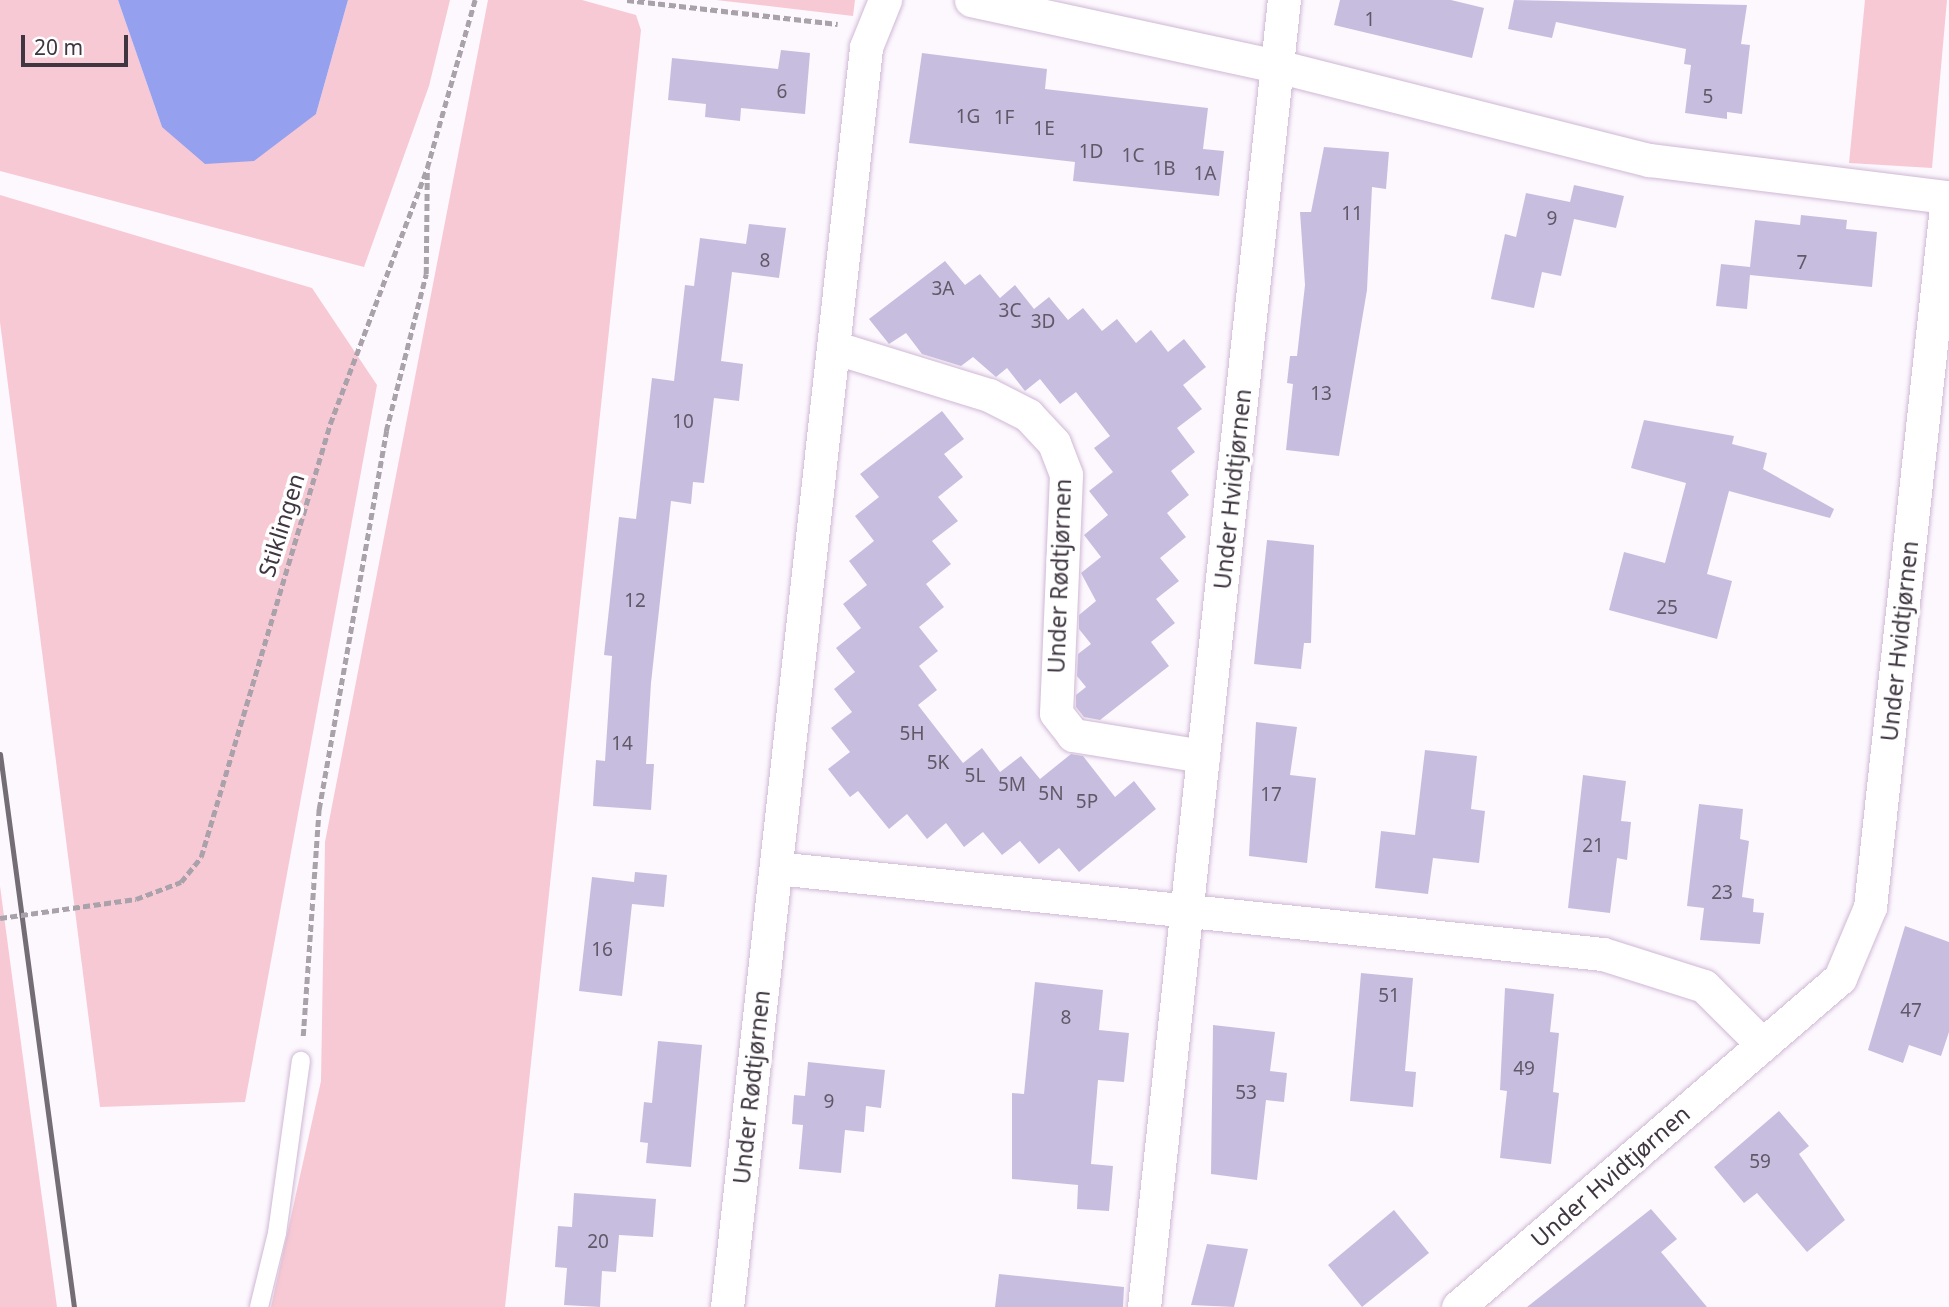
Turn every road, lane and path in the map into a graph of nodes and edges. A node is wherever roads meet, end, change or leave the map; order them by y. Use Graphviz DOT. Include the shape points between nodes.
graph roads {
  1 [pos="475,0"];
  2 [pos="627,0"];
  3 [pos="971,0"];
  4 [pos="1284,0"];
  5 [pos="879,14"];
  6 [pos="1277,66"];
  7 [pos="427,168"];
  8 [pos="1948,197"];
  9 [pos="833,347"];
  10 [pos="1203,756"];
  11 [pos="776,868"];
  12 [pos="1187,912"];
  13 [pos="0,919"];
  14 [pos="1763,1045"];
  15 [pos="301,1061"];
  16 [pos="259,1307"];
  17 [pos="727,1307"];
  18 [pos="1144,1307"];
  19 [pos="1458,1307"];
  1 -- 7 [label="path, Stiklingen"];
  2 -- 5 [label="path"];
  3 -- 6 [label="street"];
  4 -- 6 [label="street, Under Hvidtjørnen"];
  5 -- 9 [label="street, Under Rødtjørnen" via="866,47"];
  6 -- 8 [label="street, Under Hvidtjørnen" via="1649,160"];
  6 -- 10 [label="street, Under Hvidtjørnen"];
  7 -- 13 [label="path, Stiklingen, bridge" via="330,424 201,857 181,882 136,899"];
  7 -- 15 [label="path" via="426,274 386,431 319,809"];
  8 -- 14 [label="street, Under Hvidtjørnen" via="1870,907 1840,978"];
  9 -- 10 [label="street, Under Rødtjørnen" via="989,395 1028,415 1054,443 1066,475 1056,713 1073,734"];
  9 -- 11 [label="street, Under Rødtjørnen"];
  10 -- 12 [label="street, Under Hvidtjørnen"];
  11 -- 12 [label="street"];
  11 -- 17 [label="street, Under Rødtjørnen"];
  12 -- 14 [label="street" via="1603,954 1704,986"];
  12 -- 18 [label="street, Under Hvidtjørnen"];
  14 -- 19 [label="street, Under Hvidtjørnen"];
  15 -- 16 [label="lane" via="277,1233"];
}
